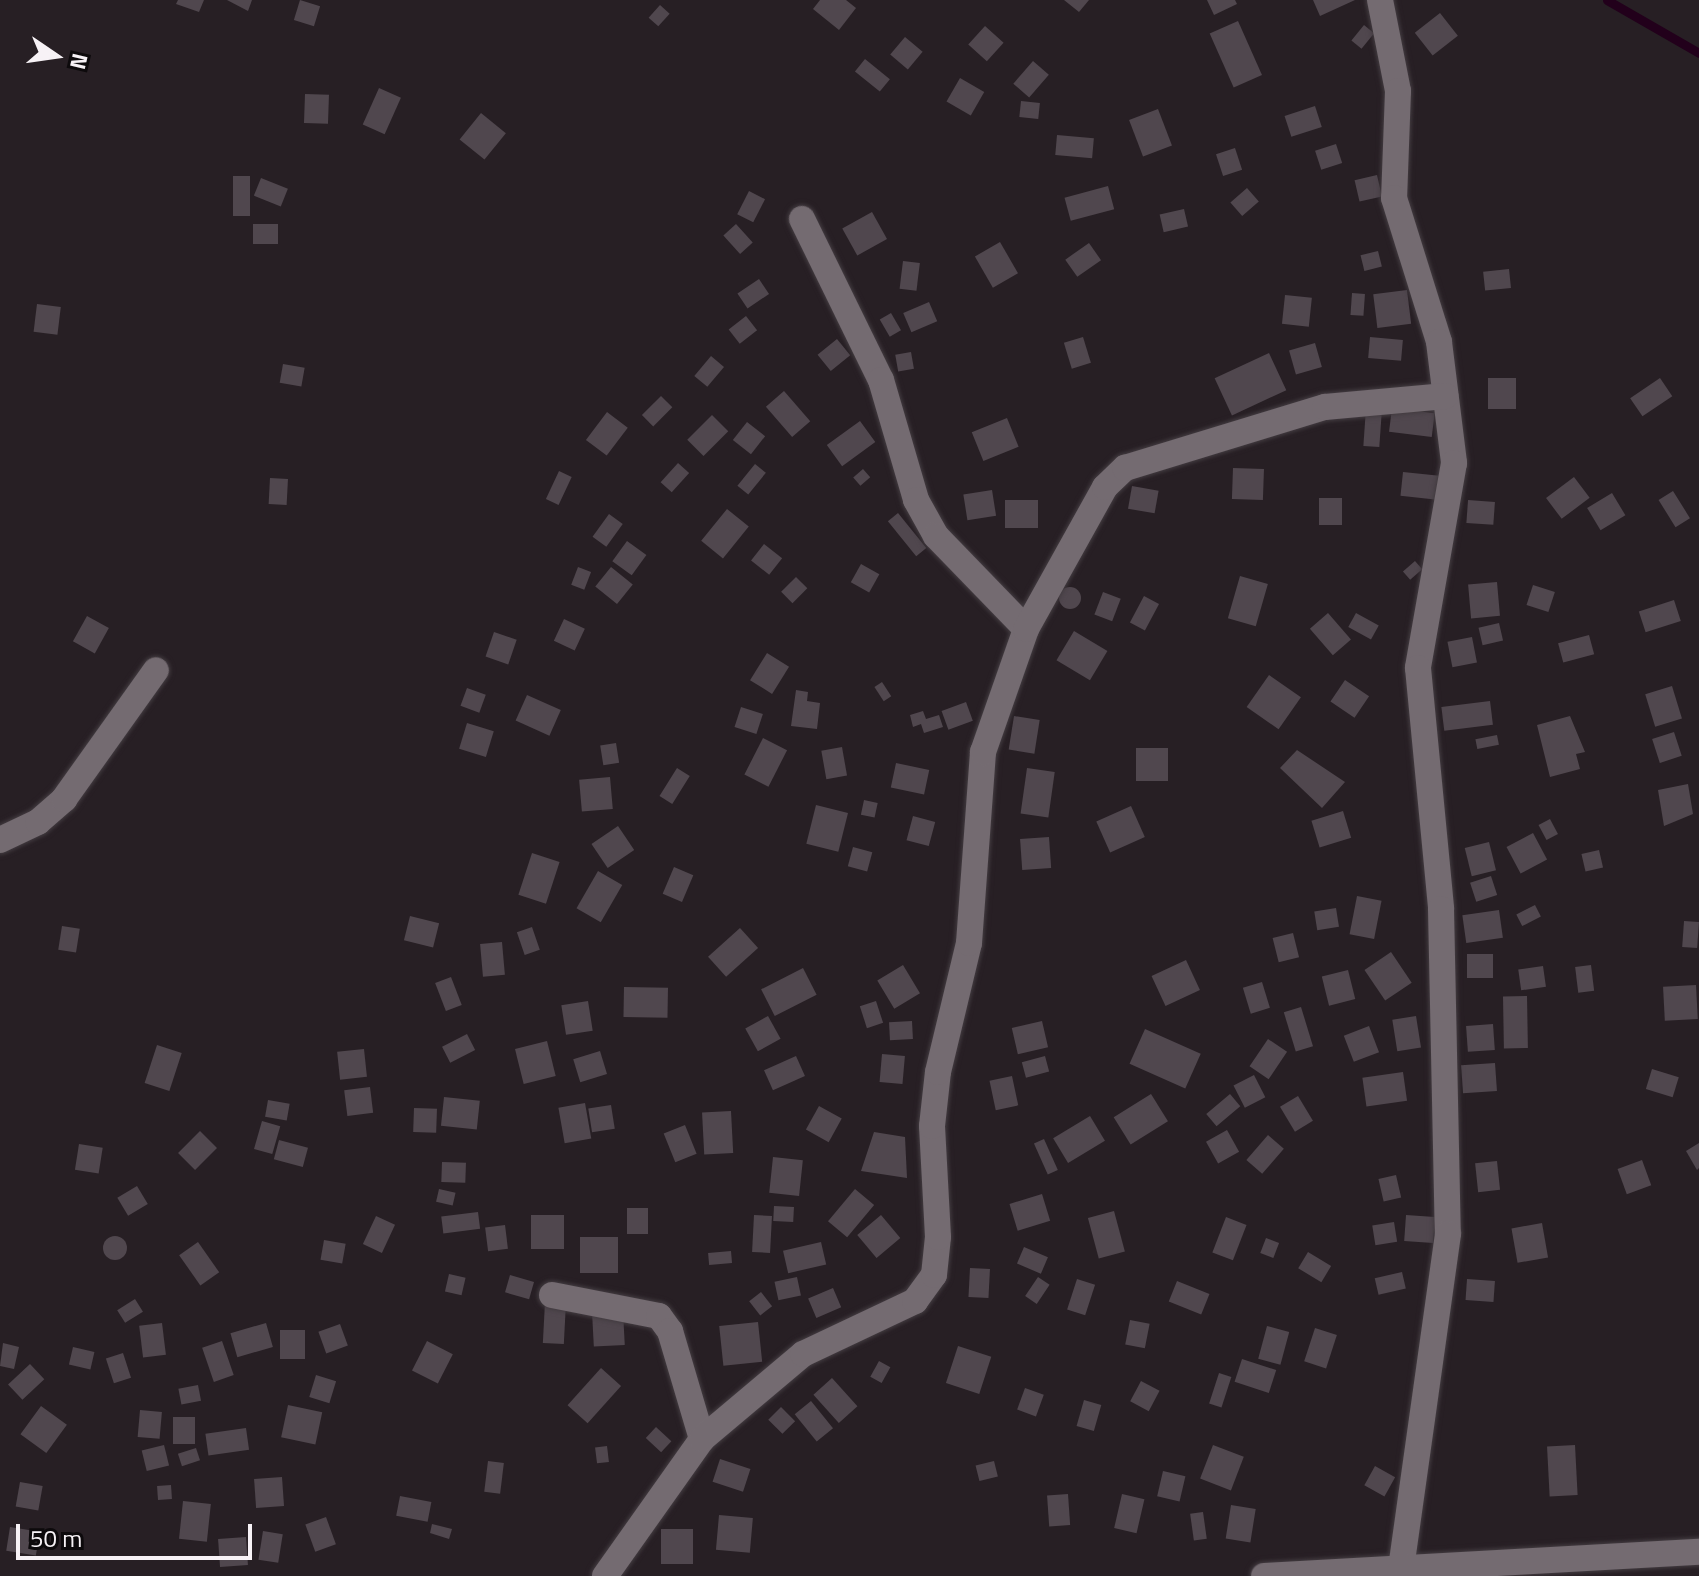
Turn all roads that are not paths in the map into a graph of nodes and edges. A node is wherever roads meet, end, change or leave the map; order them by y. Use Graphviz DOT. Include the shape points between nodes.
graph roads {
  1 [pos="1380,0"];
  2 [pos="802,219"];
  3 [pos="1446,396"];
  4 [pos="1026,629"];
  5 [pos="156,670"];
  6 [pos="0,840"];
  7 [pos="552,1295"];
  8 [pos="702,1439"];
  9 [pos="1699,1552"];
  10 [pos="1669,1555"];
  11 [pos="1400,1573"];
  12 [pos="605,1576"];
  13 [pos="1264,1576"];
  14 [pos="1651,1576"];
  1 -- 3 [label="street" via="1398,91 1394,198 1439,342"];
  2 -- 4 [label="street" via="881,380 916,500 945,547"];
  3 -- 4 [label="street" via="1325,407 1125,468 1105,487"];
  3 -- 11 [label="street" via="1454,463 1451,502 1418,668 1441,909 1448,1234"];
  4 -- 8 [label="street" via="983,752 969,943 938,1072 932,1126 938,1237 934,1275 915,1301 803,1354"];
  5 -- 6 [label="street" via="64,799 38,822"];
  7 -- 8 [label="street" via="659,1316 670,1331"];
  8 -- 12 [label="street"];
  9 -- 10 [label="street"];
  10 -- 11 [label="street"];
  10 -- 14 [label="street"];
  11 -- 13 [label="street"];
}
